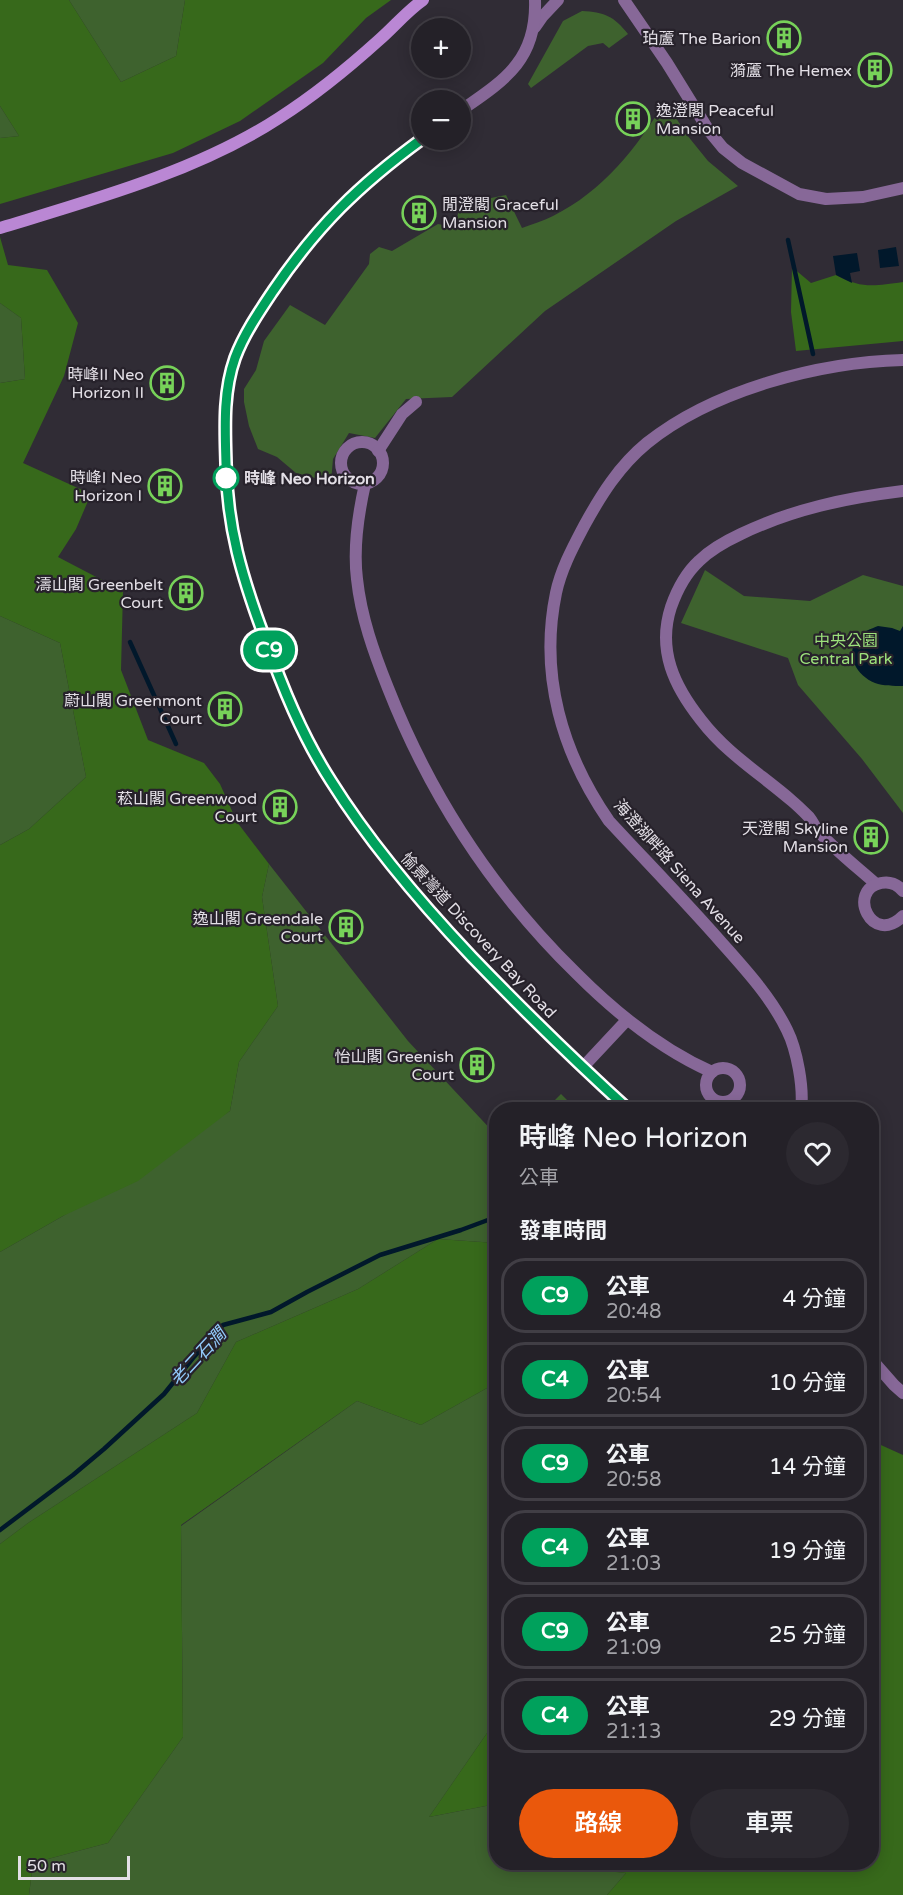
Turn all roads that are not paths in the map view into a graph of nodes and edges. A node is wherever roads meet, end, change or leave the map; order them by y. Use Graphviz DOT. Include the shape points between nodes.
graph roads {
  1 [pos="423,0"];
  2 [pos="535,0"];
  3 [pos="558,0"];
  4 [pos="624,0"];
  5 [pos="533,31"];
  6 [pos="471,103"];
  7 [pos="411,147"];
  8 [pos="903,188"];
  9 [pos="0,228"];
  10 [pos="903,360"];
  11 [pos="416,402"];
  12 [pos="378,451"];
  13 [pos="365,484"];
  14 [pos="903,491"];
  15 [pos="876,884"];
  16 [pos="903,891"];
  17 [pos="903,917"];
  18 [pos="627,1020"];
  19 [pos="583,1067"];
  20 [pos="712,1072"];
  21 [pos="621,1102"];
  22 [pos="802,1102"];
  23 [pos="879,1368"];
  24 [pos="903,1393"];
  1 -- 9 [label="main road" via="343,72 251,135 177,169"];
  2 -- 5 [label="street"];
  3 -- 5 [label="street"];
  4 -- 8 [label="street" via="709,131 742,163 799,194 826,199 863,197"];
  5 -- 6 [label="street" via="514,69"];
  7 -- 19 [label="street, 愉景灣道 Discovery Bay Road" via="385,165 321,226 263,306 236,356 227,385 226,414 226,488 232,538 281,684 304,734 368,837 500,986"];
  10 -- 22 [label="street, 海澄湖畔路 Siena Avenue" via="817,371 750,388 668,429 623,467 602,493 573,547 556,593 553,688 559,721 578,770 609,820 771,1002 788,1031 800,1073"];
  11 -- 12 [label="street" via="402,414"];
  12 -- 13 [label="street" via="382,457 381,471"];
  12 -- 13 [label="street" via="360,443 344,453 341,466 346,478"];
  13 -- 18 [label="street" via="356,546 362,608 380,668 419,759 453,820 498,885 559,957"];
  14 -- 15 [label="street" via="817,505 723,543 685,577 668,617 666,638 667,660 676,681 714,737 793,802 819,833"];
  15 -- 16 [label="street" via="889,882"];
  15 -- 17 [label="street" via="864,901 871,920 891,925"];
  18 -- 19 [label="street"];
  18 -- 20 [label="street" via="677,1055"];
  19 -- 21 [label="street, 愉景灣道 Discovery Bay Road"];
  23 -- 24 [label="street"];
}
